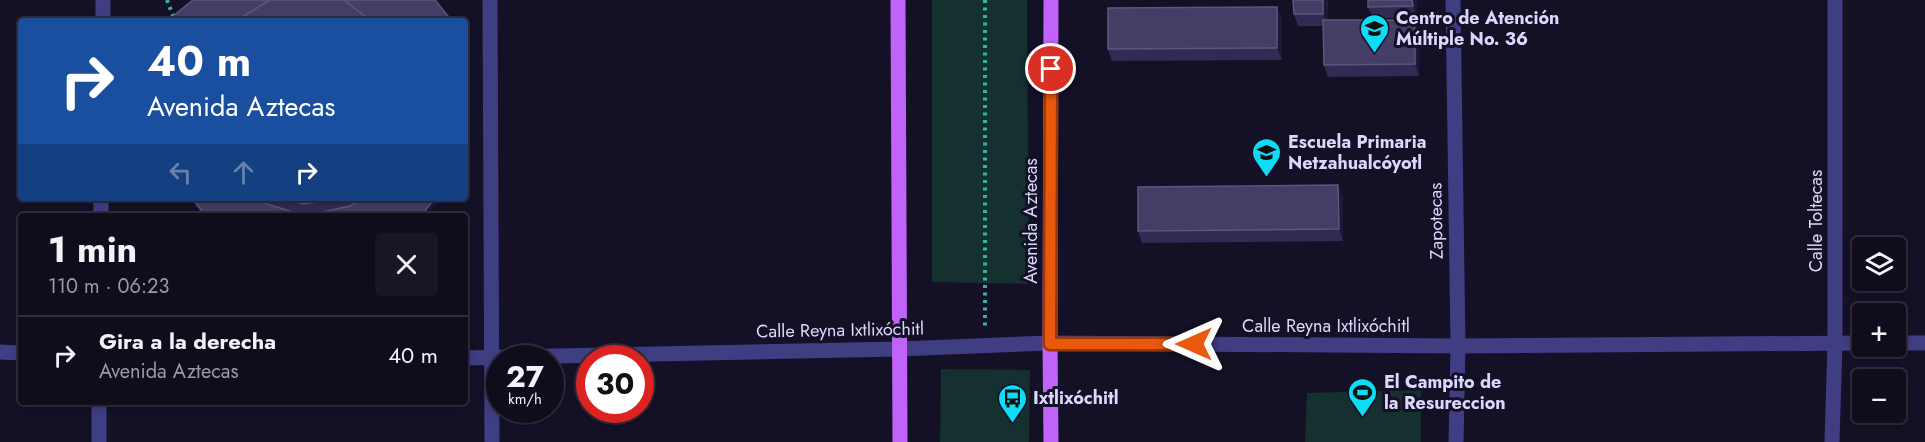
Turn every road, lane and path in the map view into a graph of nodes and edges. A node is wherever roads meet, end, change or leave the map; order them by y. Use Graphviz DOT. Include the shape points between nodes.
graph roads {
  1 [pos="103,0"];
  2 [pos="167,0"];
  3 [pos="490,0"];
  4 [pos="898,0"];
  5 [pos="985,0"];
  6 [pos="1051,0"];
  7 [pos="1453,0"];
  8 [pos="1835,0"];
  9 [pos="103,18"];
  10 [pos="174,18"];
  11 [pos="1835,343"];
  12 [pos="1852,343"];
  13 [pos="1906,343"];
  14 [pos="1050,344"];
  15 [pos="1925,344"];
  16 [pos="492,345"];
  17 [pos="985,345"];
  18 [pos="1458,346"];
  19 [pos="899,349"];
  20 [pos="0,352"];
  21 [pos="18,353"];
  22 [pos="564,356"];
  23 [pos="468,358"];
  24 [pos="486,358"];
  25 [pos="99,405"];
  26 [pos="492,423"];
  27 [pos="99,442"];
  28 [pos="492,442"];
  29 [pos="900,442"];
  30 [pos="1051,442"];
  31 [pos="1456,442"];
  32 [pos="1832,442"];
  1 -- 9 [label="street"];
  2 -- 10 [label="path"];
  3 -- 16 [label="street"];
  4 -- 19 [label="main road"];
  5 -- 17 [label="path"];
  6 -- 14 [label="main road, Avenida Aztecas"];
  7 -- 18 [label="street, Zapotecas"];
  8 -- 11 [label="street, Calle Toltecas"];
  11 -- 12 [label="street, Calle Reyna Ixtlixóchitl"];
  11 -- 18 [label="street, Calle Reyna Ixtlixóchitl"];
  11 -- 32 [label="street, Calle Toltecas"];
  13 -- 15 [label="street"];
  14 -- 17 [label="street, Calle Reyna Ixtlixóchitl"];
  14 -- 18 [label="street, Calle Reyna Ixtlixóchitl"];
  14 -- 30 [label="main road, Avenida Aztecas"];
  17 -- 19 [label="street, Calle Reyna Ixtlixóchitl"];
  18 -- 31 [label="street, Zapotecas"];
  19 -- 22 [label="street, Calle Reyna Ixtlixóchitl"];
  19 -- 29 [label="main road"];
  20 -- 21 [label="street"];
  23 -- 24 [label="street, Calle Reyna Ixtlixóchitl"];
  25 -- 27 [label="street"];
  26 -- 28 [label="street"];
}
